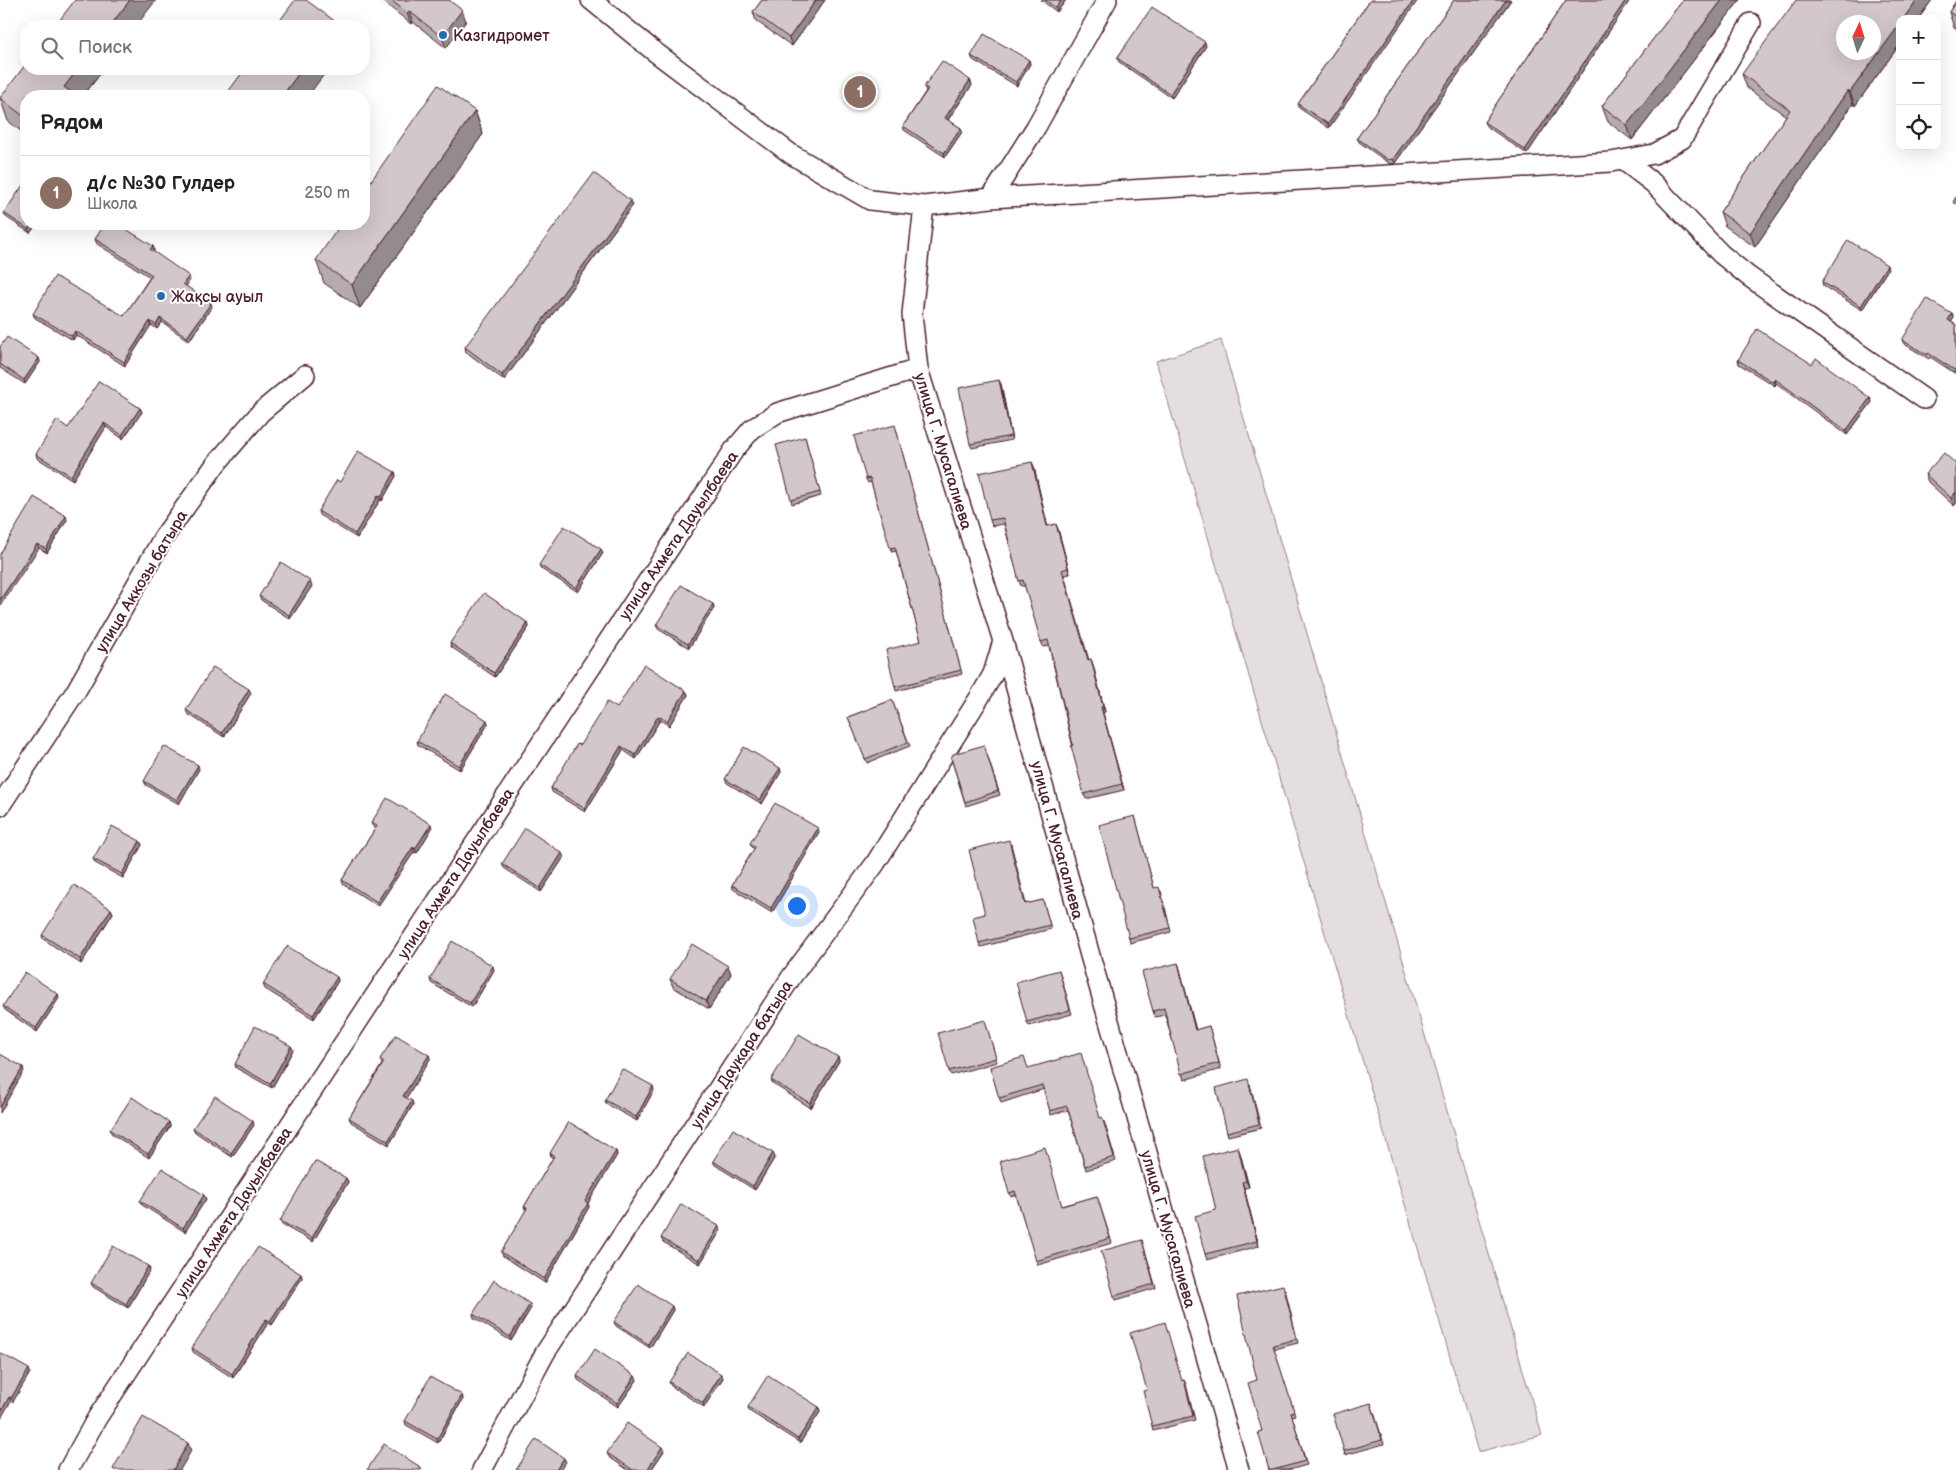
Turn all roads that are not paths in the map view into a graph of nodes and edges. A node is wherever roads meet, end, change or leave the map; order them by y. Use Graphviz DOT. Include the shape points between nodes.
graph roads {
  1 [pos="591,0"];
  2 [pos="1108,0"];
  3 [pos="1751,23"];
  4 [pos="1623,160"];
  5 [pos="991,198"];
  6 [pos="924,206"];
  7 [pos="918,369"];
  8 [pos="305,374"];
  9 [pos="1924,400"];
  10 [pos="1003,641"];
  11 [pos="0,806"];
  12 [pos="68,1470"];
  13 [pos="482,1470"];
  14 [pos="1239,1470"];
  1 -- 6 [label="street" via="791,154 870,200"];
  2 -- 5 [label="street" via="1036,127"];
  3 -- 4 [label="street" via="1682,139 1654,154"];
  4 -- 5 [label="street"];
  4 -- 9 [label="street" via="1653,183 1721,254 1748,276"];
  5 -- 6 [label="street"];
  6 -- 7 [label="street, улица Г. Мусагалиева" via="912,314"];
  7 -- 10 [label="street, улица Г. Мусагалиева"];
  7 -- 12 [label="street, улица Ахмета Дауылбаева" via="777,413 752,429 734,450 108,1402"];
  8 -- 11 [label="street, улица Аккозы батыра" via="261,412 216,464 164,538 76,690"];
  10 -- 13 [label="street, улица Даукара батыра" via="993,674 976,704 875,864 792,976 550,1345"];
  10 -- 14 [label="street, улица Г. Мусагалиева" via="1090,959"];
}
